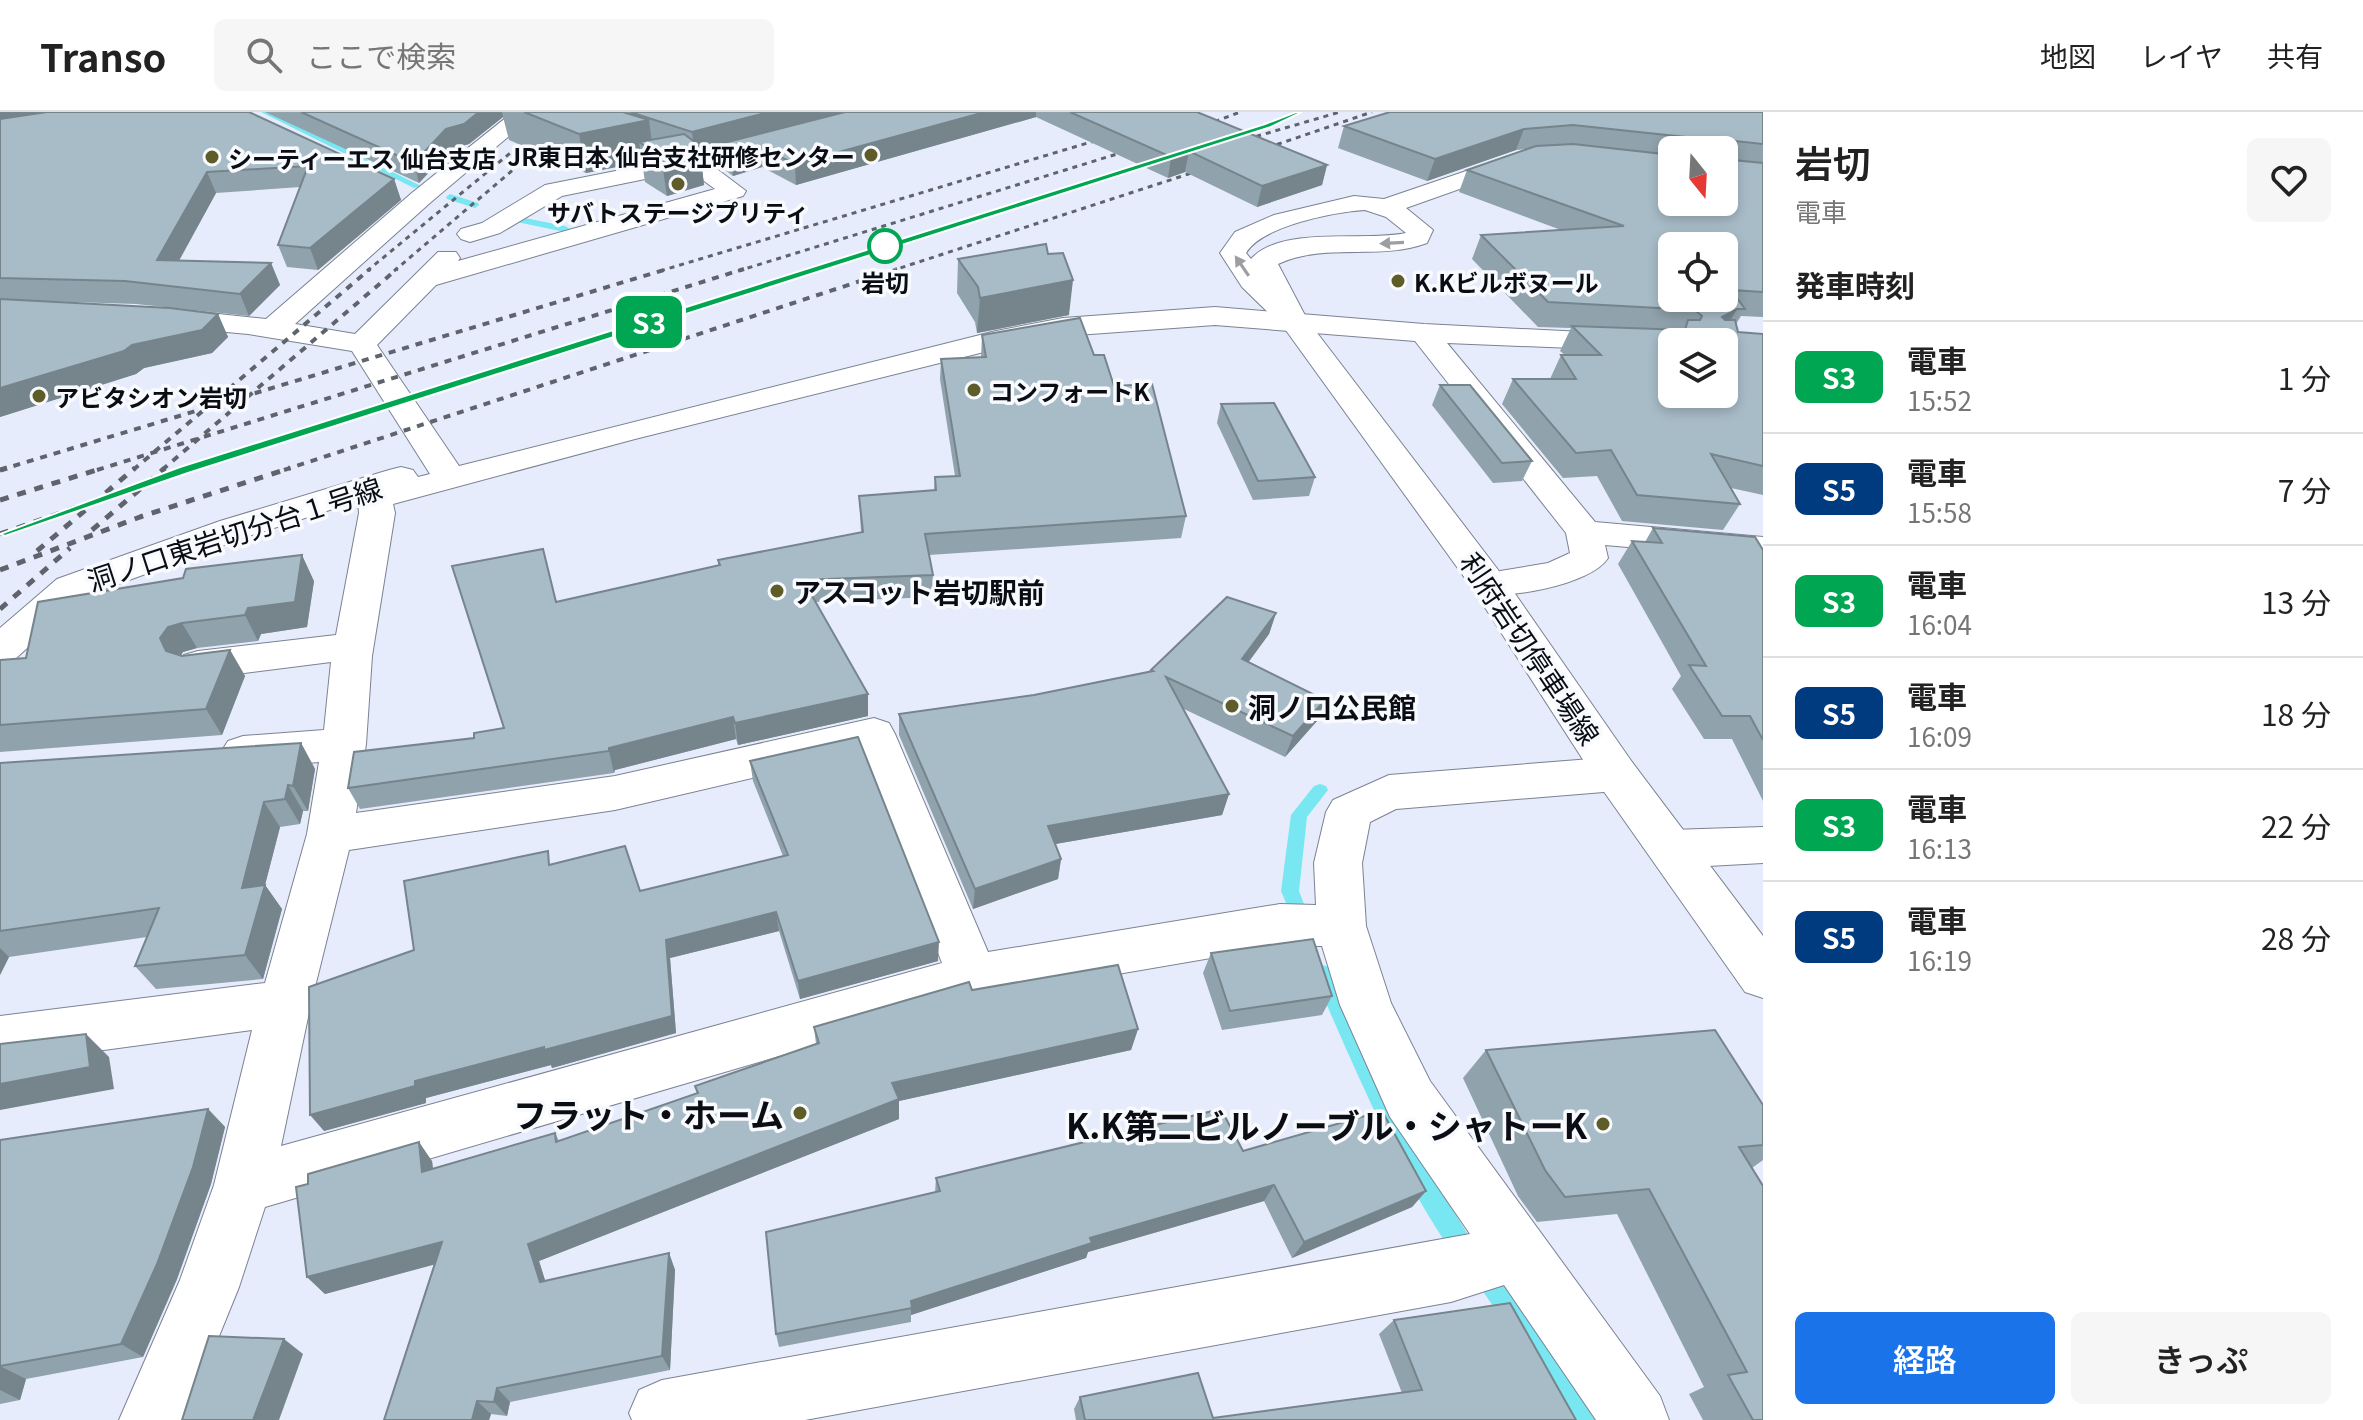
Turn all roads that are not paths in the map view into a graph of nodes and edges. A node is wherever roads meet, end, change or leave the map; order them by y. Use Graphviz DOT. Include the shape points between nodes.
graph roads {
  1 [pos="526,112"];
  2 [pos="543,112"];
  3 [pos="610,112"];
  4 [pos="589,129"];
  5 [pos="565,150"];
  6 [pos="722,155"];
  7 [pos="1550,157"];
  8 [pos="693,162"];
  9 [pos="542,171"];
  10 [pos="395,184"];
  11 [pos="422,197"];
  12 [pos="1384,207"];
  13 [pos="470,234"];
  14 [pos="426,279"];
  15 [pos="139,315"];
  16 [pos="1295,323"];
  17 [pos="272,329"];
  18 [pos="1424,333"];
  19 [pos="1658,342"];
  20 [pos="362,344"];
  21 [pos="446,472"];
  22 [pos="1584,532"];
  23 [pos="1763,548"];
  24 [pos="1489,584"];
  25 [pos="354,646"];
  26 [pos="0,650"];
  27 [pos="198,665"];
  28 [pos="344,744"];
  29 [pos="204,755"];
  30 [pos="1616,774"];
  31 [pos="330,834"];
  32 [pos="1763,845"];
  33 [pos="1671,849"];
  34 [pos="1313,925"];
  35 [pos="1763,976"];
  36 [pos="973,977"];
  37 [pos="285,1003"];
  38 [pos="0,1040"];
  39 [pos="243,1185"];
  40 [pos="1485,1260"];
  41 [pos="662,1413"];
  42 [pos="152,1420"];
  43 [pos="1636,1420"];
  1 -- 11 [label="street"];
  2 -- 4 [label="street"];
  3 -- 4 [label="street"];
  4 -- 5 [label="street"];
  4 -- 8 [label="street"];
  6 -- 8 [label="street"];
  7 -- 12 [label="street" via="1494,166"];
  8 -- 13 [label="street" via="554,190 491,228"];
  8 -- 14 [label="street" via="734,191"];
  9 -- 13 [label="street"];
  10 -- 11 [label="street"];
  11 -- 17 [label="street"];
  16 -- 12 [label="street, 利府岩切停車場線, one-way" via="1252,281 1233,253 1245,236 1325,207"];
  12 -- 16 [label="street, 利府岩切停車場線, one-way" via="1420,230 1418,238 1395,244 1310,244 1287,248 1263,261"];
  13 -- 14 [label="street"];
  14 -- 20 [label="street"];
  15 -- 17 [label="street"];
  16 -- 18 [label="street"];
  16 -- 21 [label="street" via="1215,316 1063,327"];
  16 -- 24 [label="street, 利府岩切停車場線"];
  17 -- 20 [label="street"];
  18 -- 19 [label="street"];
  18 -- 22 [label="street"];
  20 -- 21 [label="street"];
  21 -- 25 [label="street" via="375,498 377,513"];
  21 -- 26 [label="street, 洞ノ口東岩切分台１号線" via="233,529 70,588"];
  22 -- 23 [label="street"];
  22 -- 24 [label="street" via="1590,558 1556,574"];
  24 -- 30 [label="street, 利府岩切停車場線"];
  25 -- 27 [label="street"];
  25 -- 28 [label="street"];
  28 -- 29 [label="street"];
  28 -- 31 [label="street"];
  30 -- 33 [label="street, 利府岩切停車場線"];
  30 -- 34 [label="street" via="1389,792 1349,812 1338,863"];
  31 -- 36 [label="street" via="615,793 874,734"];
  31 -- 37 [label="street"];
  32 -- 33 [label="street"];
  33 -- 35 [label="street, 利府岩切停車場線"];
  34 -- 36 [label="street"];
  34 -- 40 [label="street" via="1366,1005"];
  36 -- 39 [label="street"];
  37 -- 38 [label="street"];
  37 -- 39 [label="street"];
  39 -- 42 [label="street" via="208,1287"];
  40 -- 41 [label="street"];
  40 -- 43 [label="street"];
}
